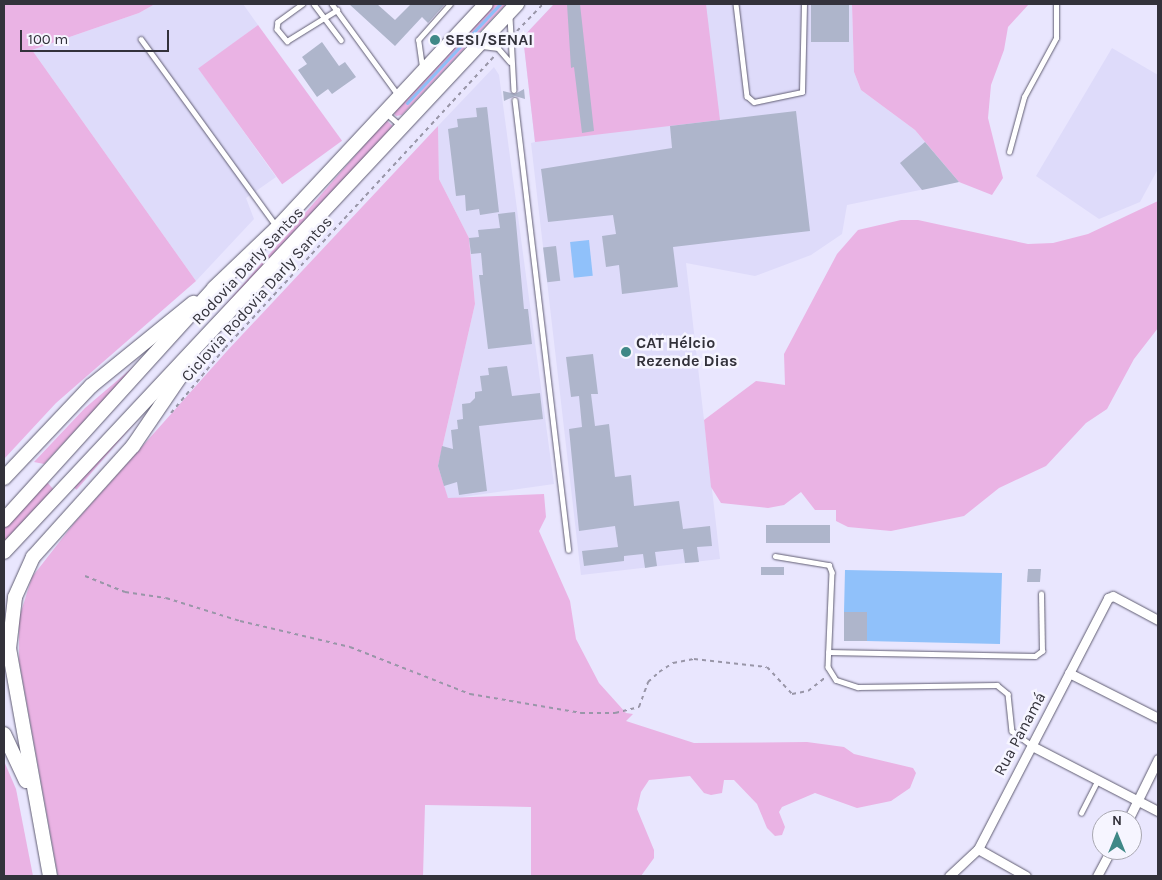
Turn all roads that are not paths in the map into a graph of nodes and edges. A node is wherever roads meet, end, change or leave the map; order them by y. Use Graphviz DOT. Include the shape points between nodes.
graph roads {
  1 [pos="303,4"];
  2 [pos="314,4"];
  3 [pos="332,4"];
  4 [pos="450,4"];
  5 [pos="486,4"];
  6 [pos="736,4"];
  7 [pos="804,4"];
  8 [pos="1056,4"];
  9 [pos="514,7"];
  10 [pos="337,10"];
  11 [pos="325,18"];
  12 [pos="141,39"];
  13 [pos="341,40"];
  14 [pos="473,50"];
  15 [pos="511,65"];
  16 [pos="424,70"];
  17 [pos="514,90"];
  18 [pos="399,96"];
  19 [pos="515,100"];
  20 [pos="385,112"];
  21 [pos="401,127"];
  22 [pos="1010,152"];
  23 [pos="277,228"];
  24 [pos="214,288"];
  25 [pos="206,337"];
  26 [pos="7,475"];
  27 [pos="4,520"];
  28 [pos="569,550"];
  29 [pos="4,552"];
  30 [pos="775,556"];
  31 [pos="1041,594"];
  32 [pos="1158,620"];
  33 [pos="828,652"];
  34 [pos="1069,672"];
  35 [pos="1158,718"];
  36 [pos="4,734"];
  37 [pos="1032,746"];
  38 [pos="1158,759"];
  39 [pos="1098,780"];
  40 [pos="1138,801"];
  41 [pos="1133,810"];
  42 [pos="1158,811"];
  43 [pos="1081,813"];
  44 [pos="43,842"];
  45 [pos="978,848"];
  46 [pos="1106,860"];
  47 [pos="50,876"];
  48 [pos="950,876"];
  49 [pos="1026,876"];
  50 [pos="1097,876"];
  1 -- 11 [label="lane" via="278,22 277,28 286,41"];
  2 -- 11 [label="lane"];
  3 -- 10 [label="lane"];
  4 -- 16 [label="lane" via="418,40 418,54"];
  5 -- 16 [label="main road, Rodovia Darly Santos"];
  6 -- 7 [label="lane" via="747,96 754,102 802,92"];
  8 -- 22 [label="lane" via="1056,38 1024,98"];
  9 -- 14 [label="main road, Rodovia Darly Santos"];
  9 -- 15 [label="lane"];
  10 -- 11 [label="lane"];
  10 -- 18 [label="lane"];
  11 -- 13 [label="lane"];
  12 -- 23 [label="lane"];
  14 -- 15 [label="lane" via="488,46 500,50"];
  14 -- 21 [label="main road, Rodovia Darly Santos"];
  15 -- 17 [label="lane"];
  16 -- 18 [label="main road, Rodovia Darly Santos"];
  18 -- 20 [label="main road, Rodovia Darly Santos"];
  19 -- 28 [label="lane"];
  20 -- 21 [label="lane"];
  20 -- 23 [label="main road, Rodovia Darly Santos"];
  21 -- 25 [label="main road, Rodovia Darly Santos"];
  23 -- 24 [label="main road, Rodovia Darly Santos"];
  24 -- 26 [label="main road" via="91,386"];
  24 -- 27 [label="main road, Rodovia Darly Santos"];
  25 -- 29 [label="main road, Rodovia Darly Santos"];
  25 -- 44 [label="main road" via="139,438 33,557 15,597 9,649"];
  30 -- 33 [label="lane" via="829,565 832,572"];
  31 -- 33 [label="lane" via="1042,651 1035,656"];
  32 -- 34 [label="street, Rua Panamá" via="1113,596 1108,598"];
  33 -- 37 [label="lane" via="830,674 858,688 1002,687 1009,698 1012,732"];
  34 -- 35 [label="street"];
  34 -- 37 [label="street, Rua Panamá"];
  36 -- 44 [label="main road" via="29,788"];
  37 -- 39 [label="street"];
  37 -- 45 [label="street, Rua Panamá"];
  38 -- 40 [label="street"];
  39 -- 40 [label="street"];
  39 -- 43 [label="lane"];
  40 -- 41 [label="street"];
  40 -- 42 [label="street"];
  44 -- 47 [label="main road"];
  45 -- 48 [label="street, Rua Panamá"];
  45 -- 49 [label="street"];
  46 -- 50 [label="street"];
}
